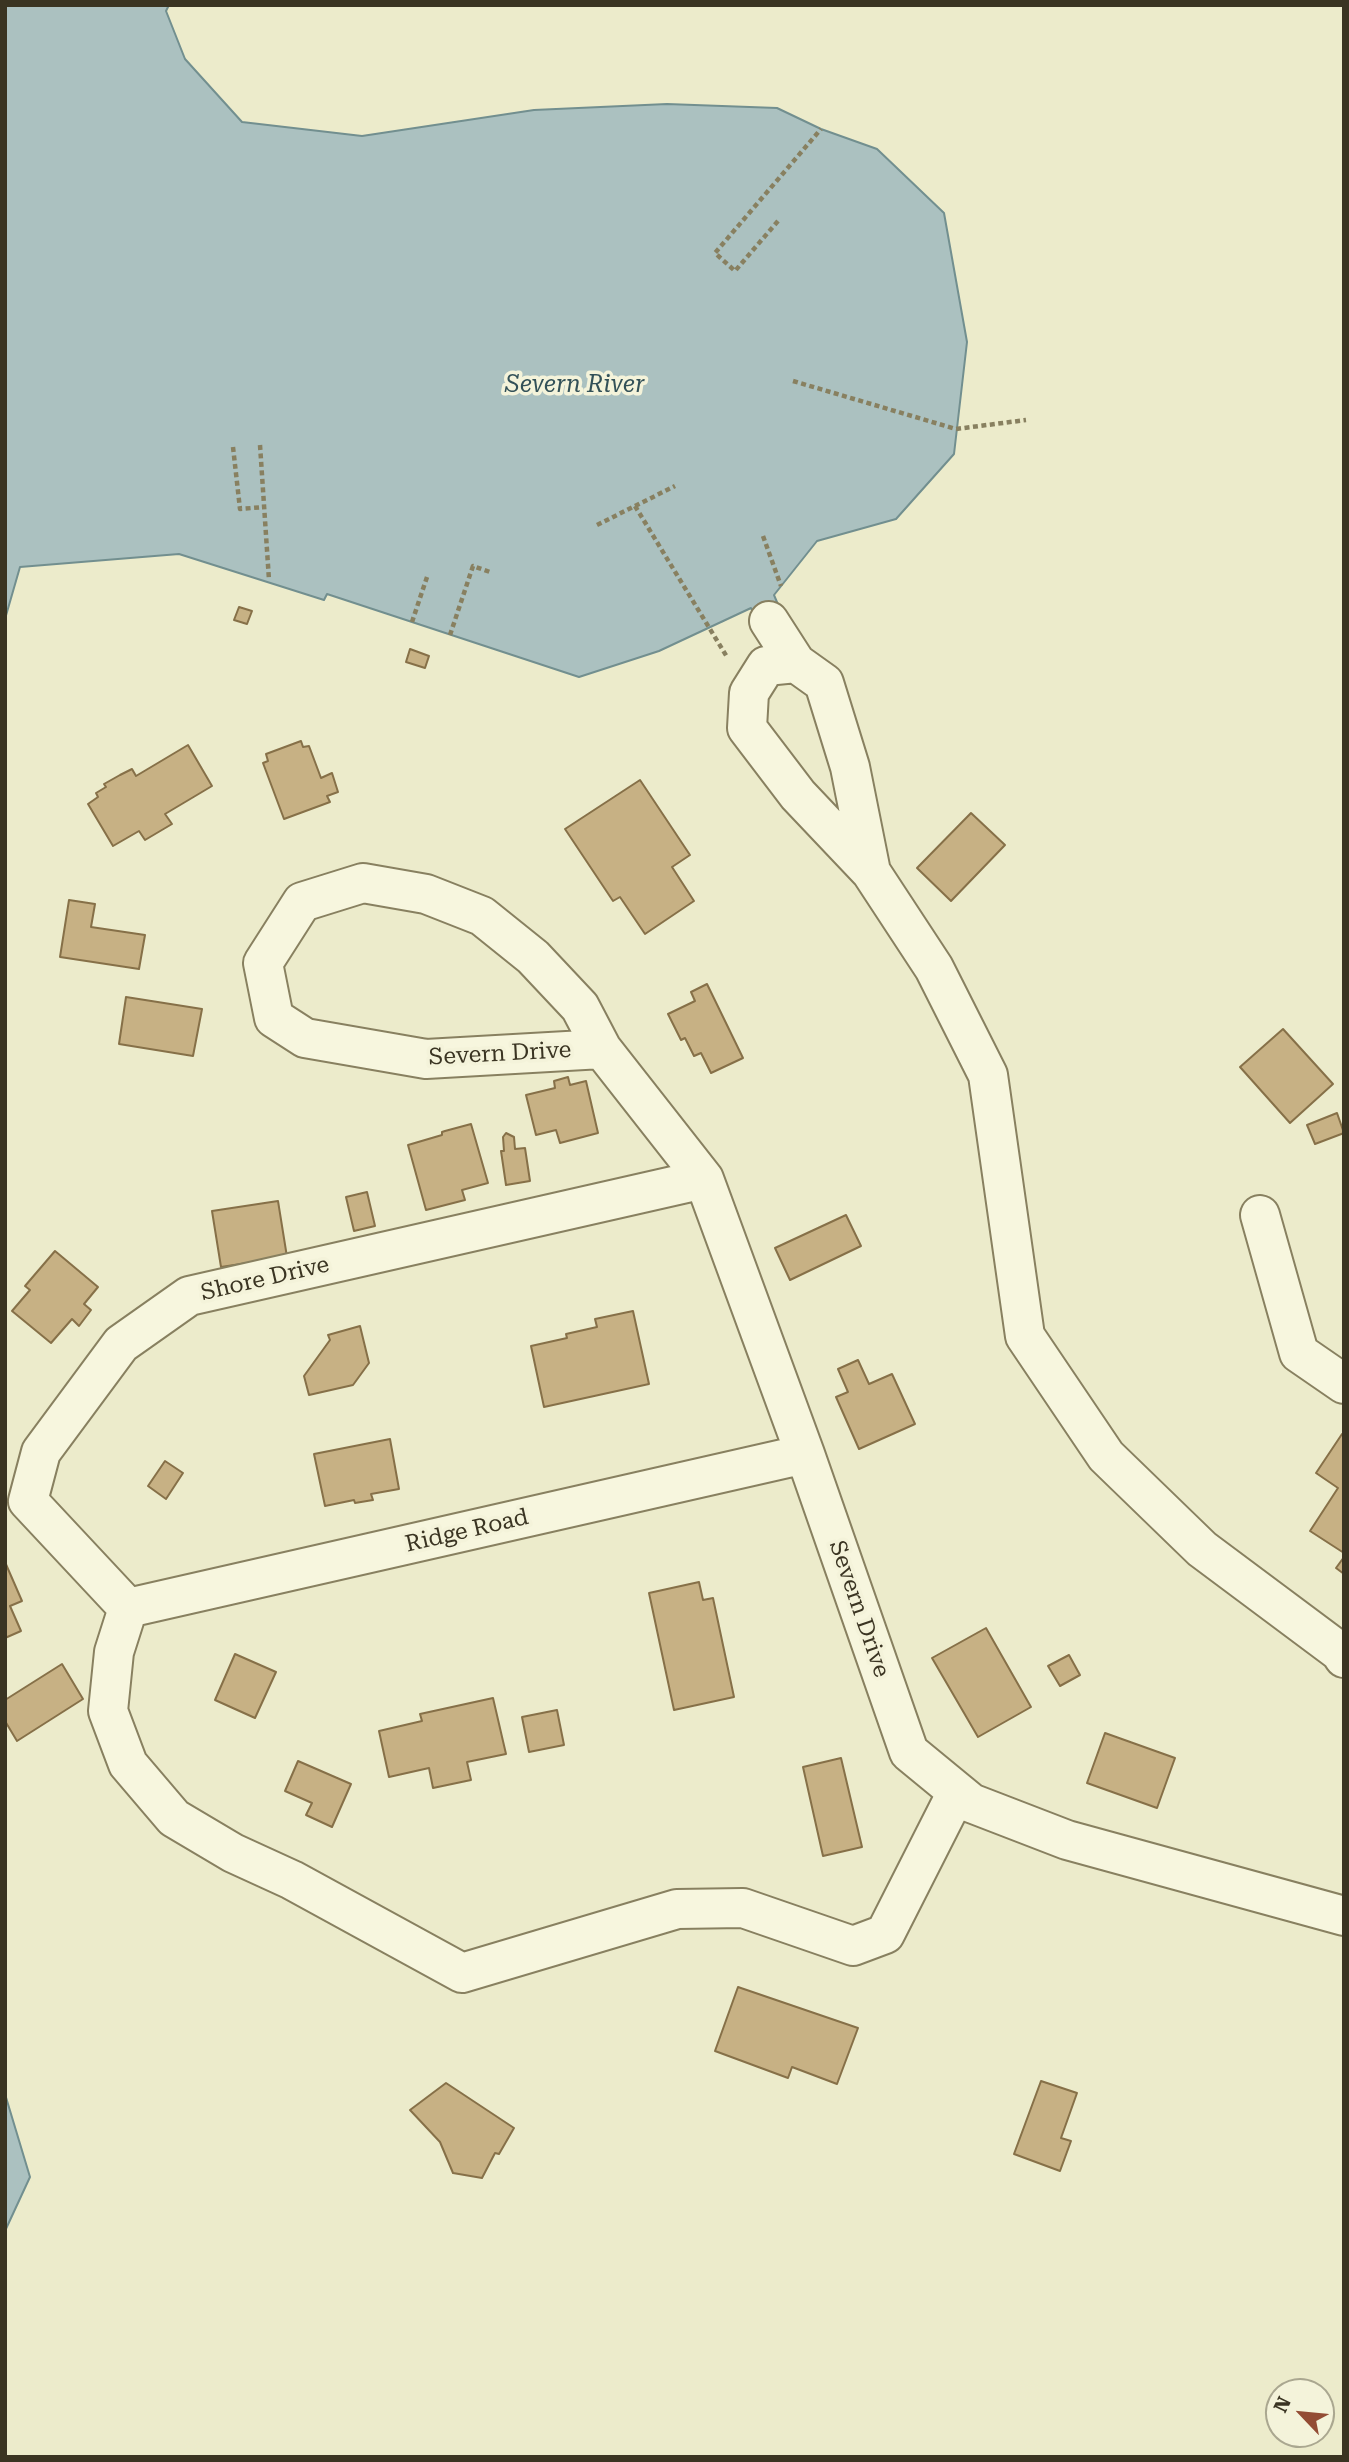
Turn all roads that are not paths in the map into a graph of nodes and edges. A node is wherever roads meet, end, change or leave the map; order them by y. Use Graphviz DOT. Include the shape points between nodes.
graph roads {
  1 [pos="775,604"];
  2 [pos="796,663"];
  3 [pos="871,872"];
  4 [pos="602,1049"];
  5 [pos="704,1179"];
  6 [pos="1260,1215"];
  7 [pos="1344,1384"];
  8 [pos="806,1454"];
  9 [pos="128,1608"];
  10 [pos="1344,1658"];
  11 [pos="957,1792"];
  12 [pos="1344,1916"];
  1 -- 2 [label="street"];
  2 -- 3 [label="street" via="824,683 850,767"];
  2 -- 3 [label="street" via="766,666 749,693 747,728 798,795"];
  3 -- 10 [label="street" via="934,968 988,1074 1025,1336 1106,1455 1202,1549"];
  4 -- 4 [label="street, Severn Drive" via="580,1007 533,957 482,916 426,894 363,883 302,902 263,963 274,1018 305,1038 426,1059"];
  4 -- 5 [label="street, Severn Drive"];
  5 -- 8 [label="street, Severn Drive"];
  5 -- 9 [label="street, Shore Drive" via="188,1296 121,1344 41,1451 28,1502"];
  6 -- 7 [label="street" via="1299,1353"];
  8 -- 9 [label="street, Ridge Road"];
  8 -- 11 [label="street, Severn Drive" via="909,1752"];
  9 -- 11 [label="street" via="114,1652 108,1711 128,1764 174,1818 462,1973 677,1909 743,1908 853,1946 885,1934"];
  11 -- 12 [label="street, Severn Drive" via="971,1803 1067,1840"];
}
